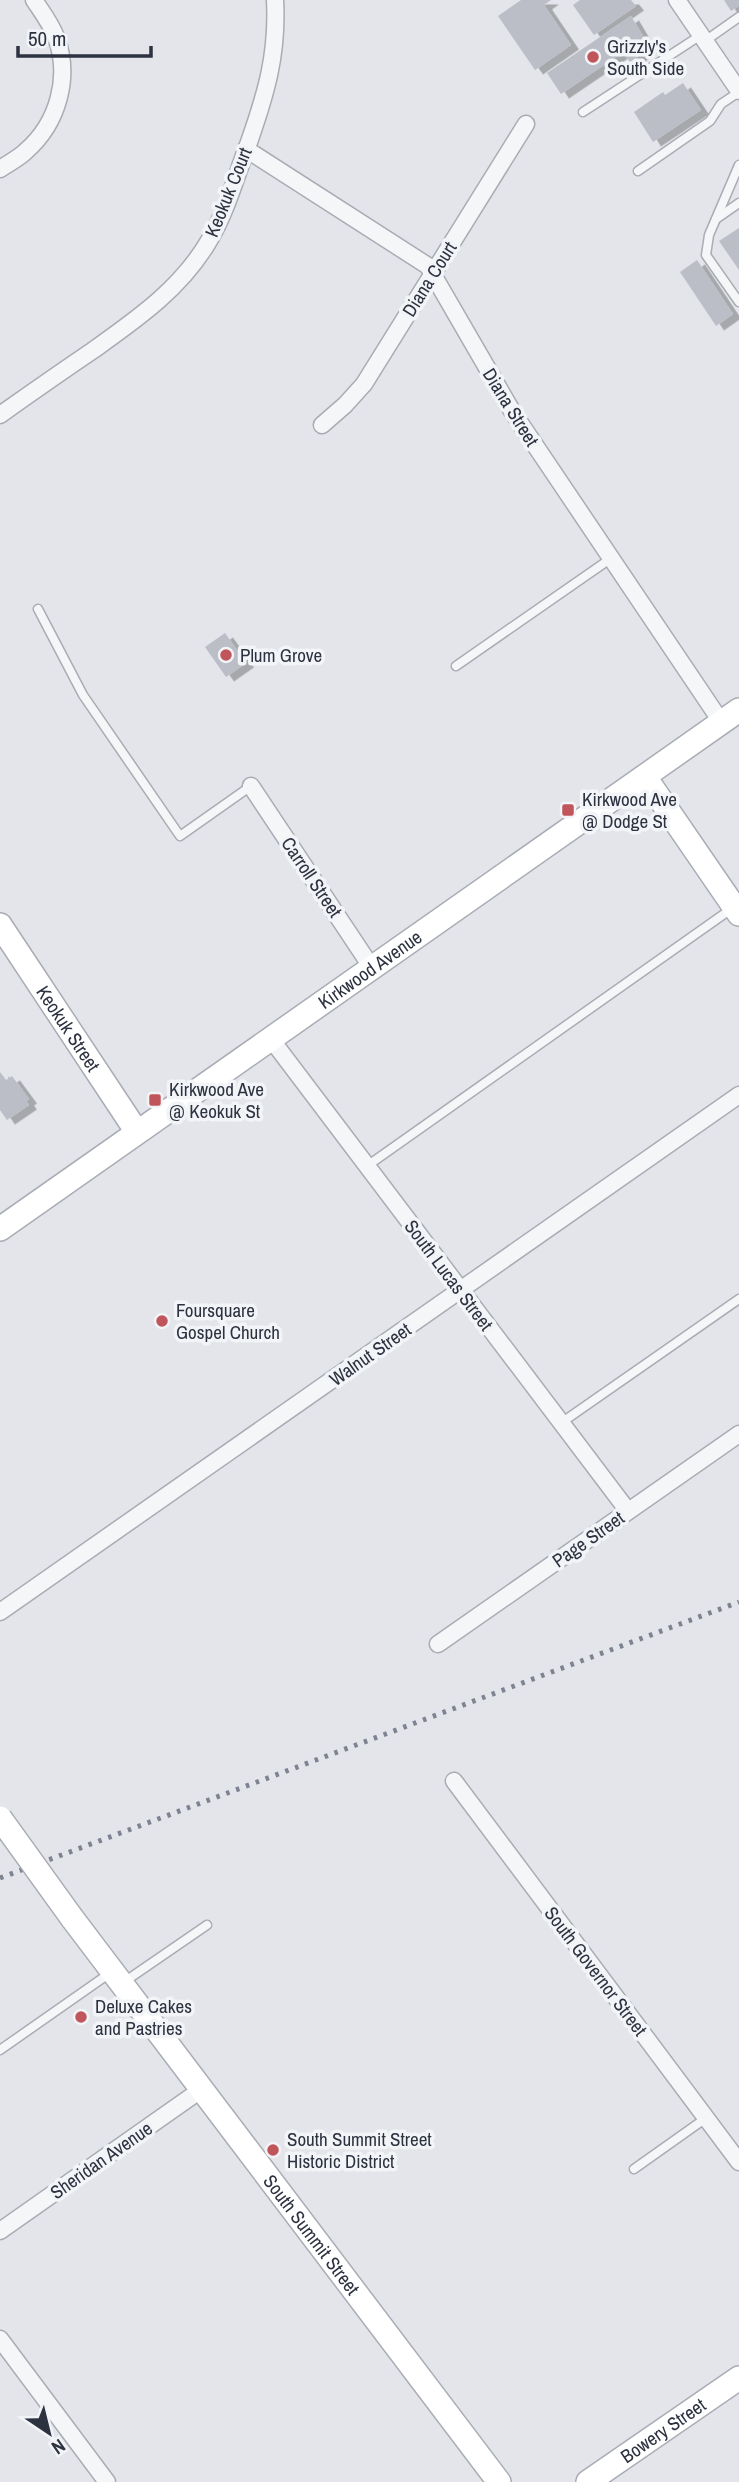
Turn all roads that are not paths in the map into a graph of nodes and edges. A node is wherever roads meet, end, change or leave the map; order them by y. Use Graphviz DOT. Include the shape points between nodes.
graph roads {
  1 [pos="34,0"];
  2 [pos="275,0"];
  3 [pos="677,0"];
  4 [pos="739,17"];
  5 [pos="703,38"];
  6 [pos="739,92"];
  7 [pos="583,112"];
  8 [pos="526,124"];
  9 [pos="246,149"];
  10 [pos="739,166"];
  11 [pos="0,169"];
  12 [pos="638,171"];
  13 [pos="739,203"];
  14 [pos="716,219"];
  15 [pos="432,275"];
  16 [pos="739,302"];
  17 [pos="0,415"];
  18 [pos="322,425"];
  19 [pos="610,559"];
  20 [pos="38,610"];
  21 [pos="456,666"];
  22 [pos="730,717"];
  23 [pos="645,777"];
  24 [pos="251,786"];
  25 [pos="737,908"];
  26 [pos="0,925"];
  27 [pos="372,968"];
  28 [pos="271,1039"];
  29 [pos="739,1095"];
  30 [pos="137,1132"];
  31 [pos="366,1166"];
  32 [pos="0,1228"];
  33 [pos="460,1290"];
  34 [pos="739,1299"];
  35 [pos="561,1423"];
  36 [pos="739,1434"];
  37 [pos="628,1511"];
  38 [pos="0,1612"];
  39 [pos="438,1644"];
  40 [pos="454,1780"];
  41 [pos="0,1818"];
  42 [pos="206,1925"];
  43 [pos="117,1978"];
  44 [pos="0,2050"];
  45 [pos="202,2089"];
  46 [pos="706,2118"];
  47 [pos="739,2162"];
  48 [pos="634,2169"];
  49 [pos="0,2231"];
  50 [pos="0,2339"];
  51 [pos="739,2378"];
  52 [pos="107,2482"];
  53 [pos="499,2482"];
  54 [pos="588,2482"];
  1 -- 11 [label="street" via="59,49 62,80 58,101 41,135"];
  2 -- 9 [label="street, Keokuk Court" via="274,59"];
  3 -- 5 [label="street"];
  4 -- 5 [label="lane"];
  5 -- 6 [label="street"];
  5 -- 7 [label="lane"];
  6 -- 12 [label="lane" via="721,104 710,121"];
  8 -- 15 [label="street, Diana Court"];
  9 -- 15 [label="street, Diana Street" via="428,266"];
  9 -- 17 [label="street, Keokuk Court" via="210,239 170,291 146,313"];
  10 -- 14 [label="lane"];
  13 -- 14 [label="lane"];
  14 -- 16 [label="lane" via="706,255"];
  15 -- 18 [label="street, Diana Court" via="364,384"];
  15 -- 19 [label="street, Diana Street" via="512,411"];
  19 -- 21 [label="lane"];
  19 -- 22 [label="street, Diana Street"];
  20 -- 24 [label="lane" via="83,695 180,836"];
  22 -- 23 [label="street, Kirkwood Avenue"];
  23 -- 25 [label="street"];
  23 -- 27 [label="street, Kirkwood Avenue"];
  24 -- 27 [label="street, Carroll Street"];
  25 -- 31 [label="lane"];
  26 -- 30 [label="street, Keokuk Street"];
  27 -- 28 [label="street, Kirkwood Avenue"];
  28 -- 30 [label="street, Kirkwood Avenue"];
  28 -- 31 [label="street, South Lucas Street"];
  29 -- 33 [label="street, Walnut Street"];
  30 -- 32 [label="street, Kirkwood Avenue"];
  31 -- 33 [label="street, South Lucas Street"];
  33 -- 35 [label="street, South Lucas Street"];
  33 -- 38 [label="street, Walnut Street"];
  34 -- 35 [label="lane"];
  35 -- 37 [label="street, South Lucas Street"];
  36 -- 37 [label="street, Page Street"];
  37 -- 39 [label="street, Page Street"];
  40 -- 46 [label="street, South Governor Street"];
  41 -- 43 [label="street, South Summit Street, bridge"];
  42 -- 43 [label="lane"];
  43 -- 44 [label="lane"];
  43 -- 45 [label="street, South Summit Street"];
  45 -- 49 [label="street, Sheridan Avenue"];
  45 -- 53 [label="street, South Summit Street"];
  46 -- 47 [label="street, South Governor Street"];
  46 -- 48 [label="lane"];
  50 -- 52 [label="street"];
  51 -- 54 [label="street, Bowery Street"];
}
